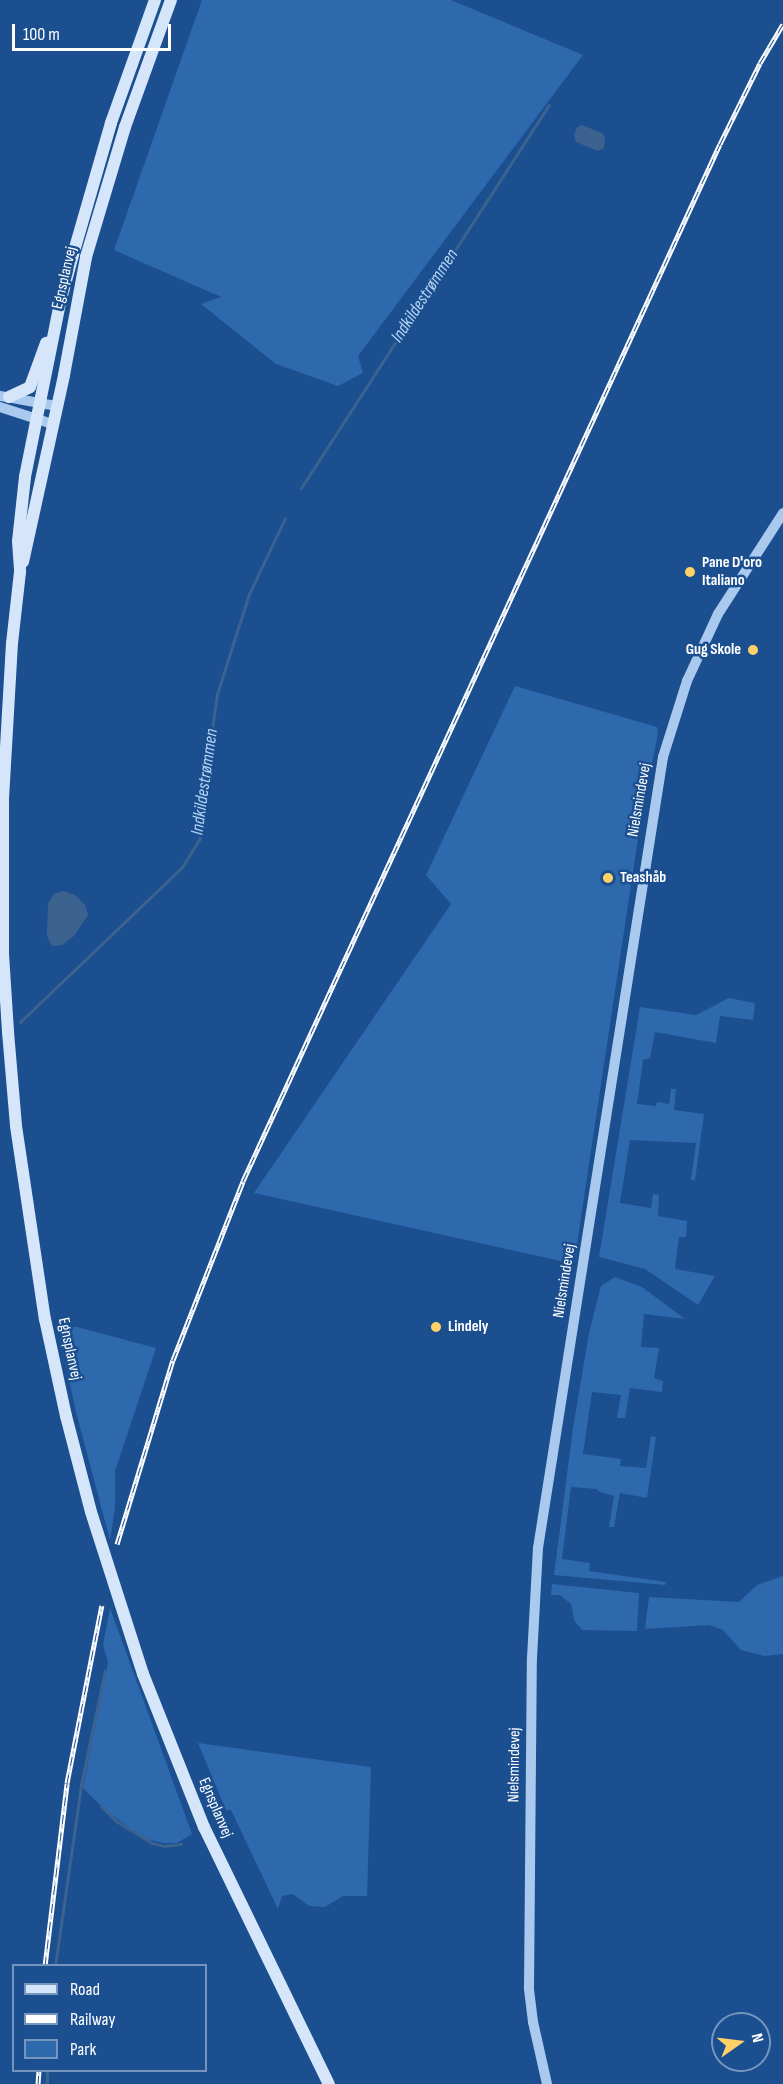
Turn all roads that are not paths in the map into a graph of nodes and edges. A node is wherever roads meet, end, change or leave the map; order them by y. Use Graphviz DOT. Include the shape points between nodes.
graph roads {
  1 [pos="155,0"];
  2 [pos="171,0"];
  3 [pos="60,303"];
  4 [pos="4,397"];
  5 [pos="39,403"];
  6 [pos="57,406"];
  7 [pos="0,407"];
  8 [pos="44,421"];
  9 [pos="783,513"];
  10 [pos="20,572"];
  11 [pos="329,2084"];
  12 [pos="547,2084"];
  1 -- 3 [label="main road, Egnsplanvej" via="111,123"];
  2 -- 6 [label="main road, Egnsplanvej" via="125,127 86,257"];
  3 -- 4 [label="main road" via="33,381 24,392"];
  3 -- 5 [label="main road, Egnsplanvej"];
  4 -- 5 [label="street"];
  5 -- 6 [label="street"];
  5 -- 8 [label="main road, Egnsplanvej"];
  6 -- 8 [label="main road, Egnsplanvej"];
  7 -- 8 [label="street"];
  8 -- 10 [label="main road, Egnsplanvej" via="33,520"];
  8 -- 10 [label="main road, Egnsplanvej" via="21,508"];
  9 -- 12 [label="street, Nielsmindevej" via="718,614 687,681 663,757 538,1548 532,1658 529,1987"];
  10 -- 11 [label="main road, Egnsplanvej" via="4,767 3,954 16,1126 45,1319 91,1512 143,1674 204,1827"];
}
